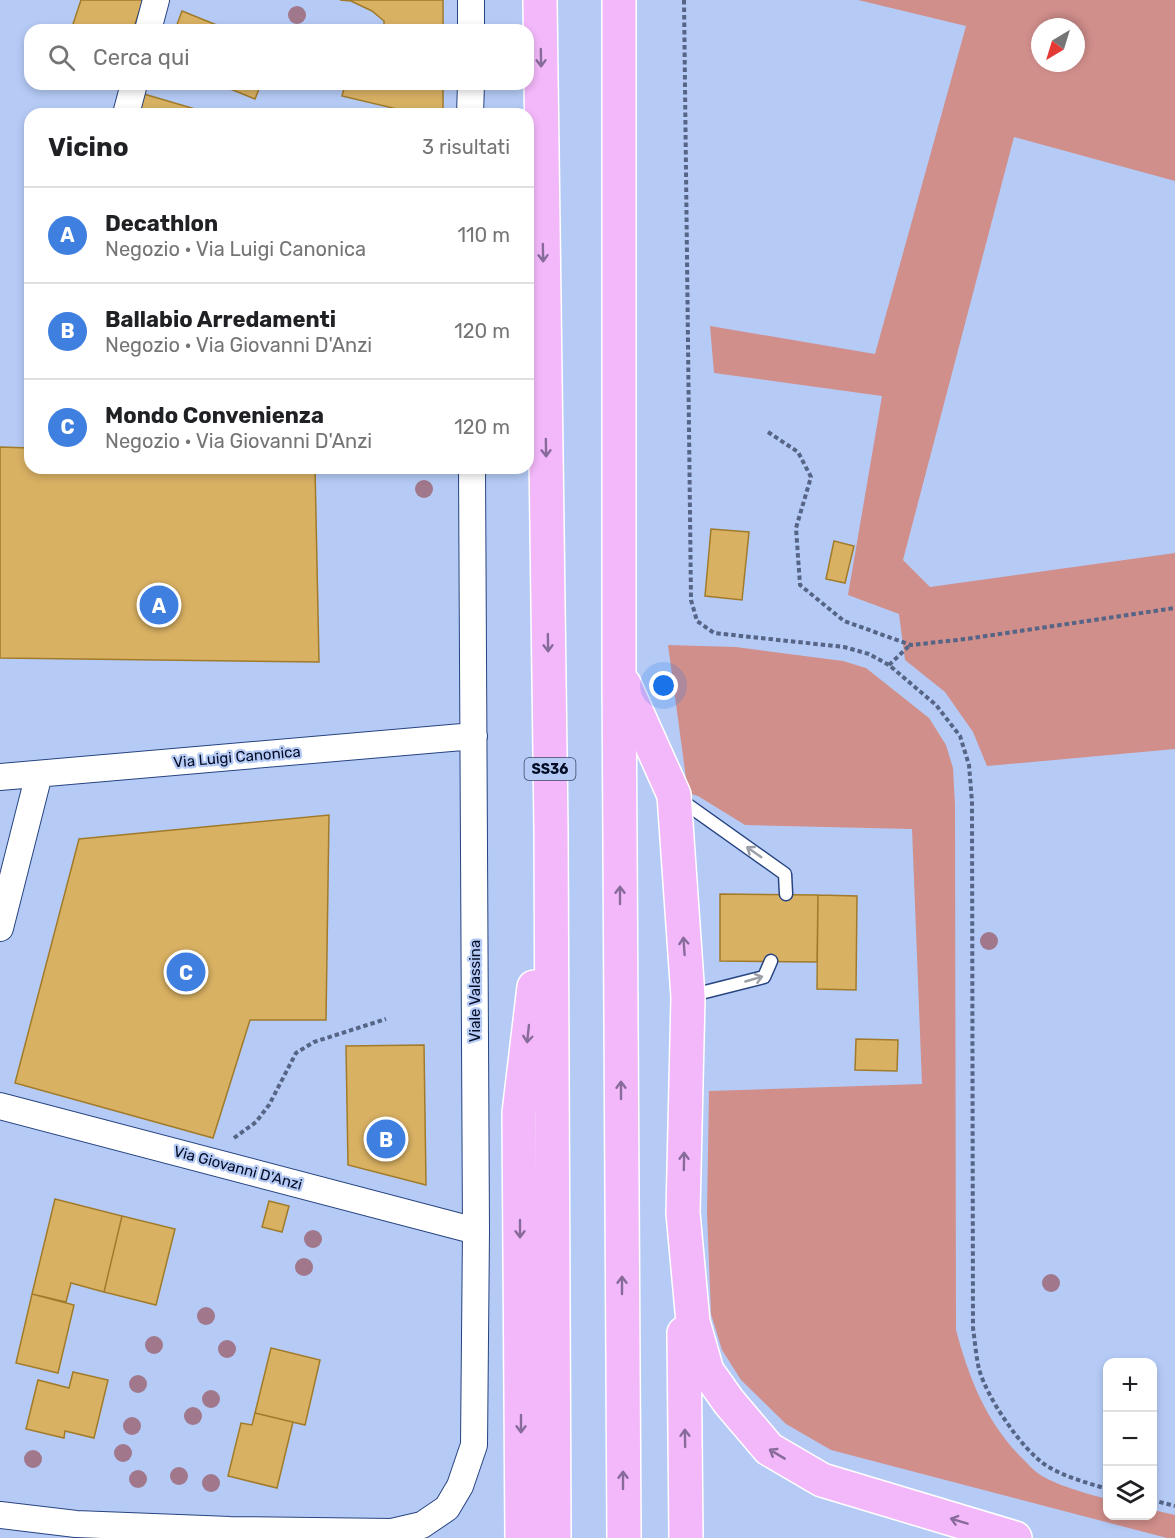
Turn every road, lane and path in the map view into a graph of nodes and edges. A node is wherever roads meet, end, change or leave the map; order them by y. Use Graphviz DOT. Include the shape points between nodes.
graph roads {
  1 [pos="156,0"];
  2 [pos="471,0"];
  3 [pos="540,0"];
  4 [pos="619,0"];
  5 [pos="684,0"];
  6 [pos="150,24"];
  7 [pos="471,24"];
  8 [pos="132,90"];
  9 [pos="471,90"];
  10 [pos="128,108"];
  11 [pos="471,108"];
  12 [pos="768,432"];
  13 [pos="472,474"];
  14 [pos="1175,608"];
  15 [pos="910,645"];
  16 [pos="889,665"];
  17 [pos="619,673"];
  18 [pos="474,736"];
  19 [pos="39,774"];
  20 [pos="0,777"];
  21 [pos="674,795"];
  22 [pos="551,830"];
  23 [pos="786,894"];
  24 [pos="0,928"];
  25 [pos="771,961"];
  26 [pos="688,997"];
  27 [pos="386,1019"];
  28 [pos="0,1107"];
  29 [pos="206,1160"];
  30 [pos="683,1213"];
  31 [pos="476,1231"];
  32 [pos="1103,1488"];
  33 [pos="1157,1501"];
  34 [pos="1175,1506"];
  35 [pos="0,1515"];
  36 [pos="522,1538"];
  37 [pos="554,1538"];
  38 [pos="624,1538"];
  39 [pos="686,1538"];
  40 [pos="1015,1538"];
  1 -- 6 [label="street"];
  2 -- 7 [label="street"];
  3 -- 22 [label="highway, SS36, one-way"];
  4 -- 17 [label="highway"];
  5 -- 16 [label="path" via="691,600 697,621 714,633 844,647"];
  8 -- 10 [label="street"];
  9 -- 11 [label="street"];
  12 -- 15 [label="path" via="798,452 810,477 796,528 800,585 844,621"];
  13 -- 18 [label="street, Viale Valassina"];
  14 -- 15 [label="path"];
  15 -- 16 [label="path"];
  16 -- 32 [label="path" via="936,705 960,736 969,765 973,1328 980,1370 995,1405 1046,1465"];
  17 -- 21 [label="highway"];
  38 -- 17 [label="highway, one-way"];
  18 -- 19 [label="street, Via Luigi Canonica"];
  18 -- 31 [label="street, Viale Valassina"];
  19 -- 20 [label="street, Via Luigi Canonica"];
  19 -- 24 [label="street"];
  23 -- 21 [label="lane, one-way" via="785,874"];
  26 -- 21 [label="highway, one-way"];
  22 -- 36 [label="highway, one-way" via="519,1113"];
  22 -- 37 [label="highway, SS36"];
  26 -- 25 [label="lane, one-way" via="764,977"];
  30 -- 26 [label="highway, one-way"];
  27 -- 29 [label="path" via="314,1042 296,1053 256,1122 239,1136 216,1145"];
  28 -- 29 [label="street, Via Giovanni D'Anzi"];
  29 -- 31 [label="street, Via Giovanni D'Anzi"];
  39 -- 30 [label="highway, one-way"];
  40 -- 30 [label="highway, one-way" via="822,1480 769,1449 707,1371 693,1322"];
  31 -- 35 [label="street, Viale Valassina" via="474,1445 460,1486 447,1508 422,1525 392,1532 230,1530 76,1524"];
  33 -- 34 [label="path"];
}
